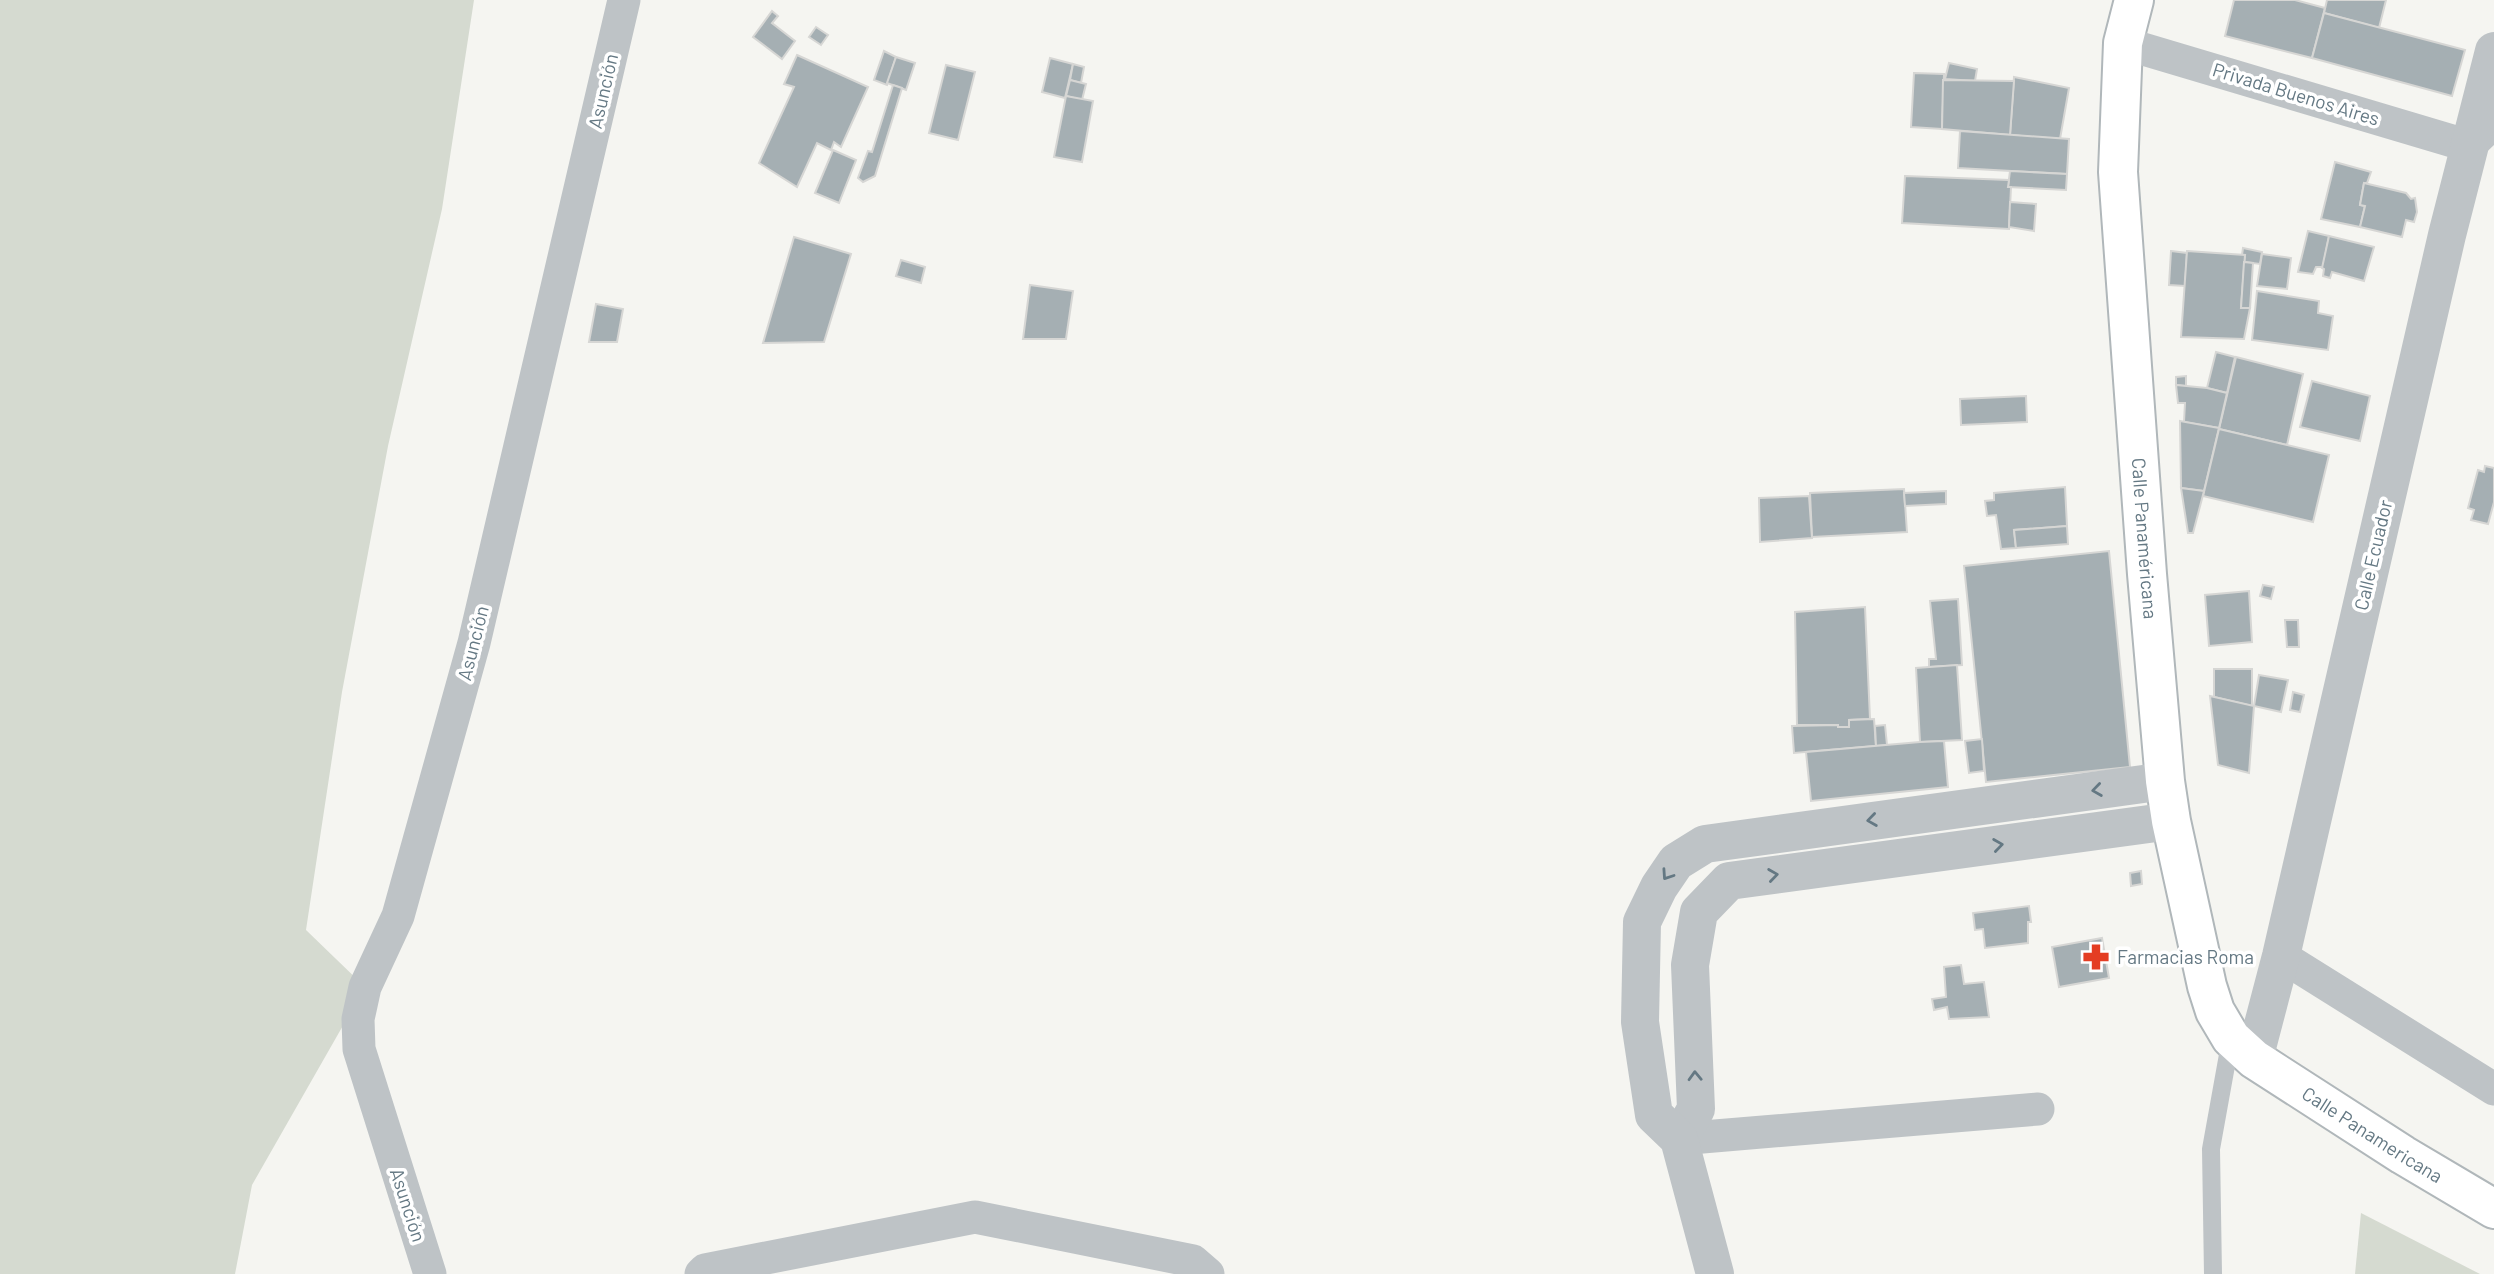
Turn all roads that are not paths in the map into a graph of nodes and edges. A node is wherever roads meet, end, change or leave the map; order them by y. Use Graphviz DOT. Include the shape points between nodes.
graph roads {
  1 [pos="624,0"];
  2 [pos="2134,0"];
  3 [pos="2123,43"];
  4 [pos="2494,51"];
  5 [pos="2482,134"];
  6 [pos="2165,781"];
  7 [pos="2171,821"];
  8 [pos="1705,844"];
  9 [pos="1729,881"];
  10 [pos="2281,956"];
  11 [pos="2243,1048"];
  12 [pos="2494,1089"];
  13 [pos="2038,1109"];
  14 [pos="1679,1139"];
  15 [pos="2494,1209"];
  16 [pos="430,1274"];
  17 [pos="701,1274"];
  18 [pos="1208,1274"];
  19 [pos="1715,1274"];
  20 [pos="2213,1274"];
  1 -- 16 [label="street, Asunción" via="474,643 398,916 365,987 358,1019 359,1049"];
  2 -- 3 [label="main road, Calle Panaméricana"];
  3 -- 5 [label="street, Privada Buenos Aires"];
  3 -- 6 [label="main road, Calle Panaméricana" via="2118,172"];
  4 -- 5 [label="street, Calle Ecuador"];
  5 -- 10 [label="street, Calle Ecuador"];
  6 -- 7 [label="main road, Calle Panaméricana"];
  6 -- 8 [label="street, one-way"];
  9 -- 7 [label="street, one-way"];
  7 -- 11 [label="main road, Calle Panaméricana" via="2215,1012"];
  8 -- 9 [label="street"];
  8 -- 14 [label="street, one-way" via="1676,862 1642,922 1640,1022 1654,1115"];
  14 -- 9 [label="street, one-way" via="1696,1109 1690,965 1699,912"];
  10 -- 11 [label="street, Calle Ecuador"];
  10 -- 12 [label="street"];
  11 -- 15 [label="main road, Calle Panamericana" via="2403,1155"];
  11 -- 20 [label="lane" via="2211,1149"];
  13 -- 14 [label="street"];
  14 -- 19 [label="street"];
  17 -- 18 [label="street" via="975,1217 1193,1261"];
}
